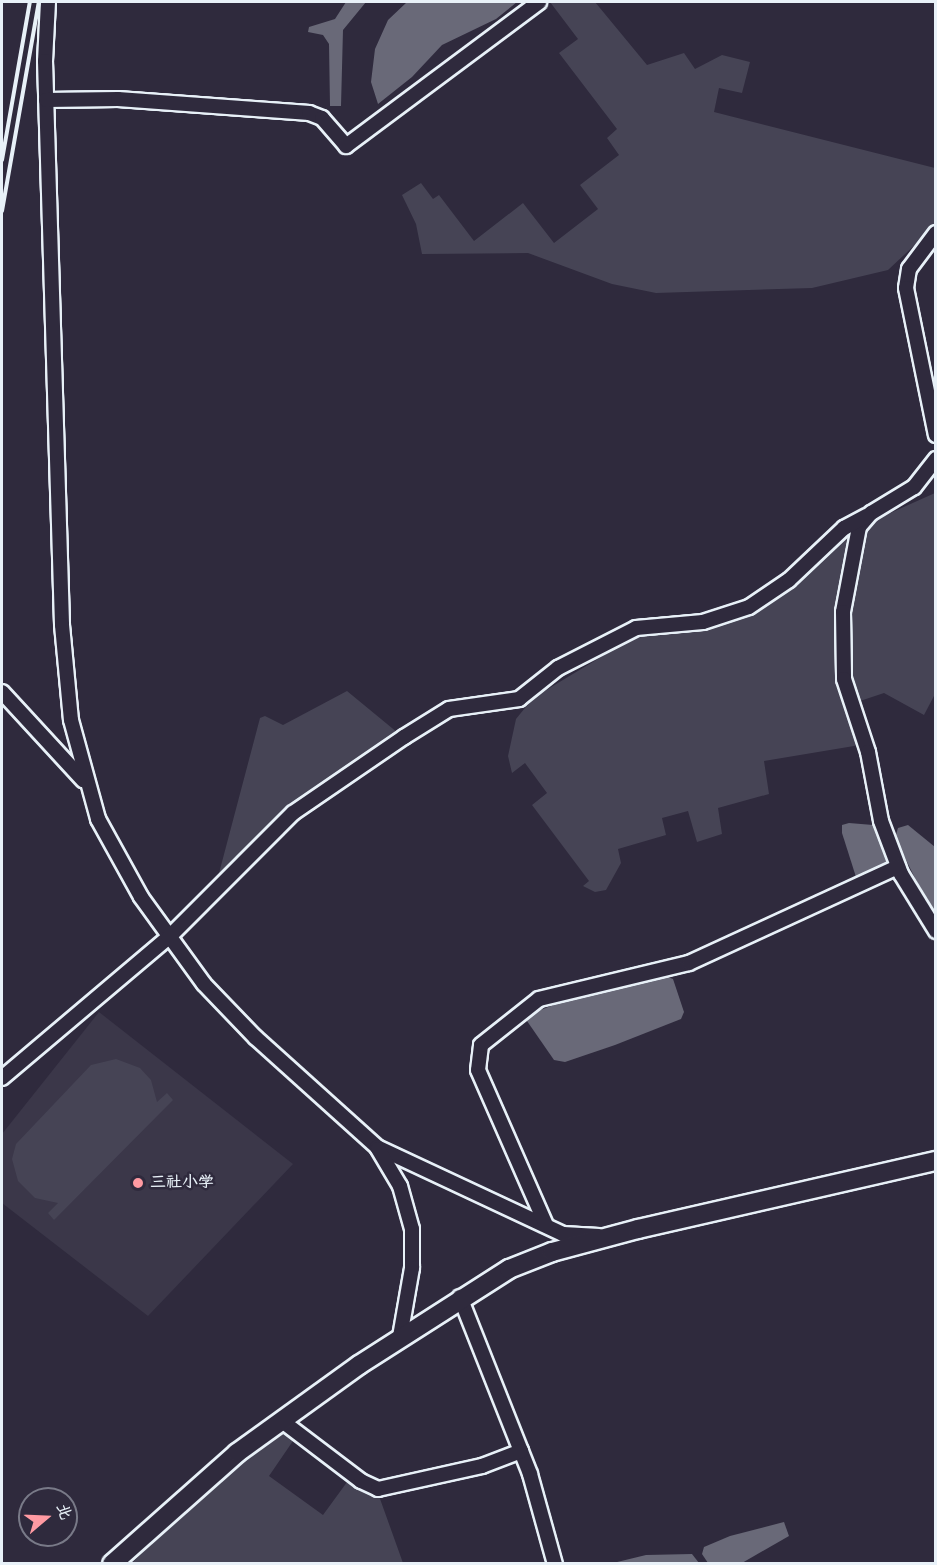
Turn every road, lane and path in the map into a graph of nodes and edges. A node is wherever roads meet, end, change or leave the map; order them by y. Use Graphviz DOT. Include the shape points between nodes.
graph roads {
  1 [pos="48,2"];
  2 [pos="539,2"];
  3 [pos="46,100"];
  4 [pos="936,232"];
  5 [pos="936,435"];
  6 [pos="936,459"];
  7 [pos="867,516"];
  8 [pos="2,692"];
  9 [pos="84,781"];
  10 [pos="897,867"];
  11 [pos="936,931"];
  12 [pos="168,937"];
  13 [pos="2,1078"];
  14 [pos="377,1147"];
  15 [pos="936,1161"];
  16 [pos="546,1225"];
  17 [pos="607,1237"];
  18 [pos="460,1297"];
  19 [pos="400,1337"];
  20 [pos="282,1421"];
  21 [pos="521,1451"];
  22 [pos="112,1563"];
  23 [pos="555,1563"];
  1 -- 3 [label="street"];
  2 -- 3 [label="street" via="346,146 322,118 309,112 118,99"];
  3 -- 9 [label="street" via="62,625 71,720"];
  4 -- 5 [label="street" via="909,269 906,288"];
  6 -- 7 [label="street" via="914,487"];
  7 -- 10 [label="street" via="854,539 849,567 843,612 844,679"];
  7 -- 12 [label="street" via="844,528 789,580 749,607 702,622 636,628 558,668 519,699 448,709 293,813"];
  8 -- 9 [label="street"];
  9 -- 12 [label="street" via="111,843"];
  10 -- 11 [label="street"];
  10 -- 16 [label="street" via="689,963 539,999 481,1045 478,1070"];
  12 -- 13 [label="street"];
  12 -- 14 [label="street" via="230,1014"];
  14 -- 16 [label="street"];
  14 -- 19 [label="street" via="400,1186 413,1236"];
  15 -- 17 [label="street"];
  16 -- 17 [label="street" via="563,1234"];
  17 -- 18 [label="street" via="532,1259"];
  18 -- 19 [label="street"];
  18 -- 21 [label="street"];
  19 -- 20 [label="street"];
  20 -- 21 [label="street" via="361,1481 378,1489 482,1466"];
  20 -- 22 [label="street" via="214,1472"];
  21 -- 23 [label="street"];
}
